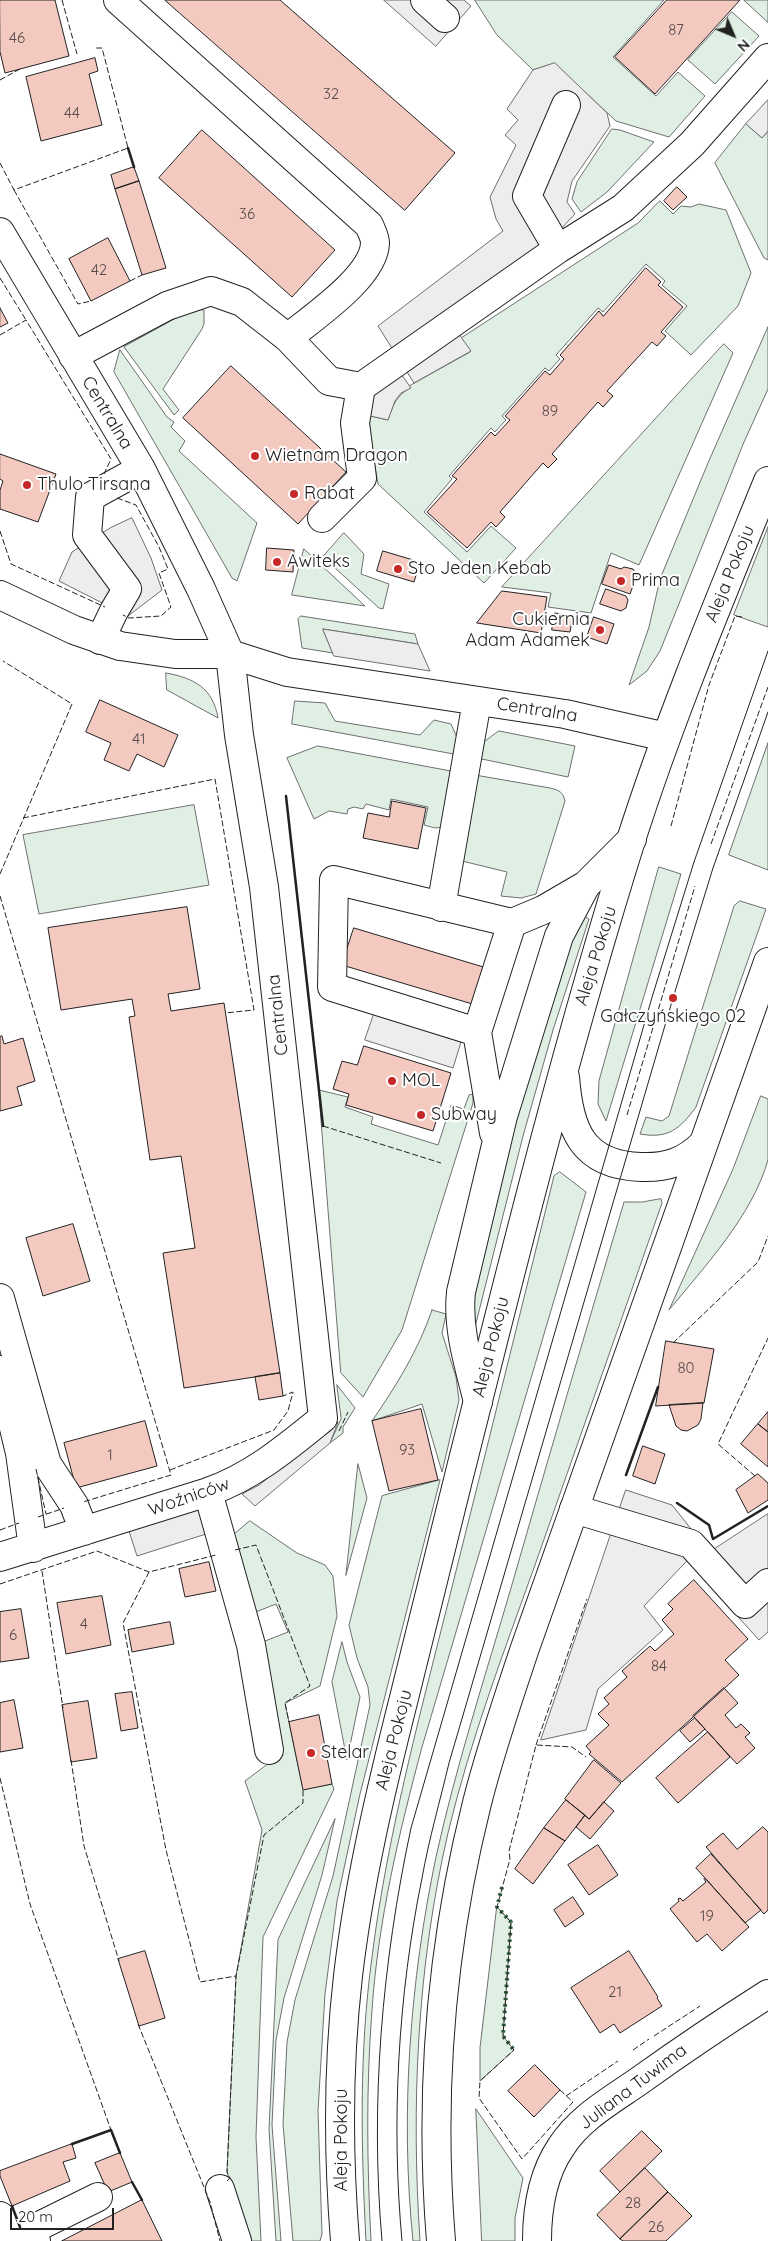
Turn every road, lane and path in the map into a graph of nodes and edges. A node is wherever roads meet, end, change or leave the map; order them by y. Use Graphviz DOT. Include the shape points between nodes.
graph roads {
  1 [pos="118,0"];
  2 [pos="425,0"];
  3 [pos="445,18"];
  4 [pos="768,58"];
  5 [pos="566,105"];
  6 [pos="0,232"];
  7 [pos="558,249"];
  8 [pos="288,338"];
  9 [pos="73,356"];
  10 [pos="361,387"];
  11 [pos="141,469"];
  12 [pos="768,481"];
  13 [pos="322,518"];
  14 [pos="0,596"];
  15 [pos="100,640"];
  16 [pos="230,654"];
  17 [pos="477,701"];
  18 [pos="666,737"];
  19 [pos="632,839"];
  20 [pos="586,885"];
  21 [pos="441,907"];
  22 [pos="512,923"];
  23 [pos="768,962"];
  24 [pos="477,1032"];
  25 [pos="564,1063"];
  26 [pos="703,1144"];
  27 [pos="496,1145"];
  28 [pos="0,1298"];
  29 [pos="0,1370"];
  30 [pos="318,1376"];
  31 [pos="478,1402"];
  32 [pos="208,1492"];
  33 [pos="574,1509"];
  34 [pos="84,1531"];
  35 [pos="33,1548"];
  36 [pos="0,1556"];
  37 [pos="768,1583"];
  38 [pos="269,1750"];
  39 [pos="768,1994"];
  40 [pos="220,2189"];
  41 [pos="98,2197"];
  42 [pos="0,2216"];
  43 [pos="9,2241"];
  44 [pos="36,2241"];
  45 [pos="236,2241"];
  46 [pos="345,2241"];
  47 [pos="441,2241"];
  48 [pos="537,2241"];
  1 -- 8 [label="main road" via="369,225 376,242 371,259 346,291"];
  2 -- 3 [label="main road"];
  4 -- 7 [label="main road" via="692,144 623,208"];
  5 -- 7 [label="main road" via="527,196"];
  6 -- 9 [label="main road, Centralna"];
  7 -- 10 [label="main road"];
  8 -- 9 [label="main road" via="242,302 211,291 167,306"];
  8 -- 10 [label="main road" via="329,381"];
  9 -- 11 [label="main road, Centralna"];
  10 -- 13 [label="main road" via="355,423 362,478"];
  11 -- 15 [label="main road" via="90,497 87,535 127,589"];
  11 -- 16 [label="main road, Centralna"];
  12 -- 18 [label="main road, Aleja Pokoju"];
  14 -- 15 [label="main road, Centralna"];
  15 -- 16 [label="main road, Centralna" via="158,653"];
  16 -- 17 [label="main road, Centralna" via="287,672"];
  16 -- 30 [label="main road, Centralna" via="239,735 264,886"];
  17 -- 18 [label="main road, Centralna" via="565,714"];
  17 -- 21 [label="main road"];
  18 -- 19 [label="main road, Aleja Pokoju"];
  19 -- 20 [label="main road"];
  19 -- 25 [label="main road, Aleja Pokoju"];
  20 -- 22 [label="main road" via="543,910"];
  20 -- 27 [label="main road" via="559,936"];
  21 -- 22 [label="main road"];
  21 -- 24 [label="main road" via="334,880 332,987"];
  22 -- 24 [label="main road"];
  23 -- 26 [label="main road"];
  24 -- 27 [label="main road"];
  25 -- 26 [label="main road" via="568,1111 585,1144 604,1161 624,1166 663,1167 683,1160"];
  25 -- 31 [label="main road, Aleja Pokoju"];
  26 -- 33 [label="main road"];
  27 -- 31 [label="main road" via="459,1307 463,1342"];
  28 -- 34 [label="main road" via="47,1464 74,1505"];
  29 -- 35 [label="main road" via="20,1453"];
  30 -- 32 [label="main road, Woźniców" via="323,1418 258,1469"];
  31 -- 46 [label="main road, Aleja Pokoju" via="382,1787 357,1914 342,2054"];
  32 -- 34 [label="main road, Woźniców"];
  32 -- 38 [label="main road" via="251,1645"];
  33 -- 37 [label="main road" via="691,1544 745,1604"];
  33 -- 47 [label="main road" via="498,1731 477,1803 461,1880 446,1970 436,2104"];
  34 -- 35 [label="main road, Woźniców"];
  35 -- 36 [label="main road, Woźniców"];
  39 -- 48 [label="main road, Juliana Tuwima" via="695,2041 579,2126 561,2147 542,2189"];
  40 -- 45 [label="main road"];
  41 -- 44 [label="main road" via="31,2230"];
  42 -- 43 [label="main road"];
}
